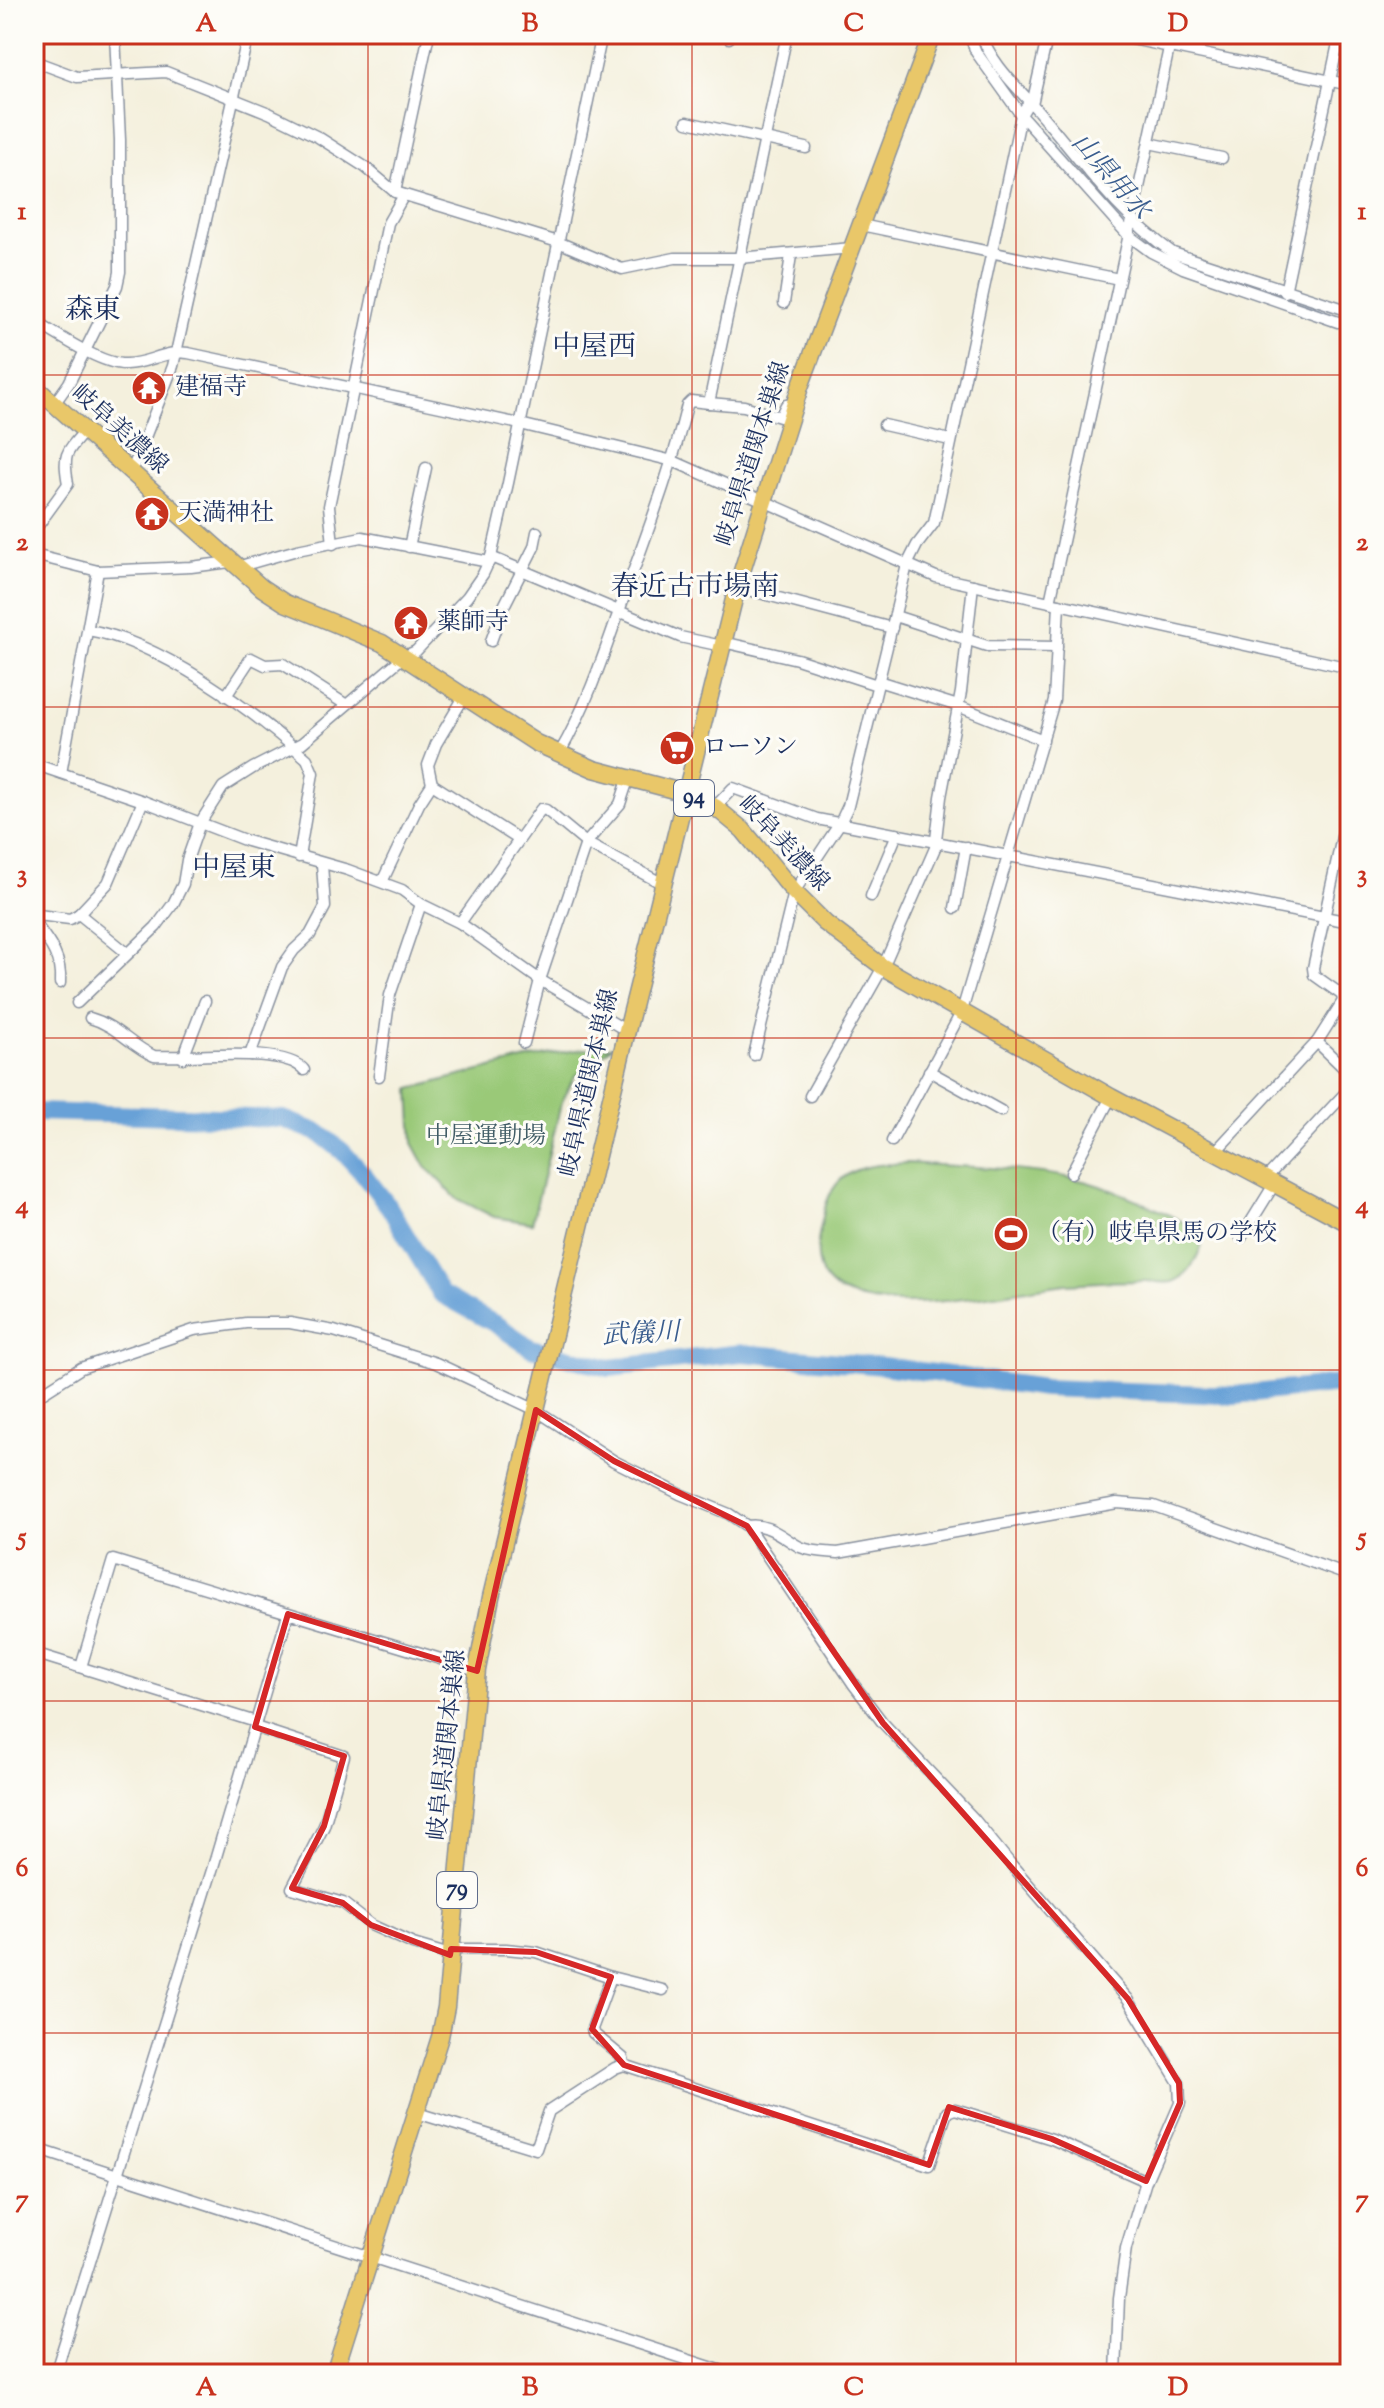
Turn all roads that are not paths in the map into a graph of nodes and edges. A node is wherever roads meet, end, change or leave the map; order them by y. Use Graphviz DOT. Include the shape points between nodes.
graph roads {
  1 [pos="115,34"];
  2 [pos="248,34"];
  3 [pos="429,34"];
  4 [pos="602,34"];
  5 [pos="787,34"];
  6 [pos="932,34"];
  7 [pos="969,34"];
  8 [pos="981,34"];
  9 [pos="1048,34"];
  10 [pos="1108,34"];
  11 [pos="1172,34"];
  12 [pos="1340,34"];
  13 [pos="1169,46"];
  14 [pos="34,61"];
  15 [pos="118,73"];
  16 [pos="1329,81"];
  17 [pos="1350,85"];
  18 [pos="232,99"];
  19 [pos="1026,108"];
  20 [pos="687,122"];
  21 [pos="764,139"];
  22 [pos="1149,143"];
  23 [pos="806,148"];
  24 [pos="1222,158"];
  25 [pos="400,194"];
  26 [pos="1132,222"];
  27 [pos="861,225"];
  28 [pos="1128,235"];
  29 [pos="558,242"];
  30 [pos="852,248"];
  31 [pos="991,251"];
  32 [pos="791,255"];
  33 [pos="739,258"];
  34 [pos="1119,279"];
  35 [pos="1285,292"];
  36 [pos="784,303"];
  37 [pos="1336,308"];
  38 [pos="1350,311"];
  39 [pos="34,321"];
  40 [pos="1338,322"];
  41 [pos="1350,328"];
  42 [pos="85,350"];
  43 [pos="177,351"];
  44 [pos="34,386"];
  45 [pos="354,388"];
  46 [pos="709,403"];
  47 [pos="54,404"];
  48 [pos="794,404"];
  49 [pos="520,424"];
  50 [pos="884,425"];
  51 [pos="84,432"];
  52 [pos="950,440"];
  53 [pos="673,461"];
  54 [pos="426,468"];
  55 [pos="131,473"];
  56 [pos="762,500"];
  57 [pos="34,531"];
  58 [pos="537,532"];
  59 [pos="333,544"];
  60 [pos="409,547"];
  61 [pos="34,555"];
  62 [pos="490,560"];
  63 [pos="233,564"];
  64 [pos="907,565"];
  65 [pos="521,570"];
  66 [pos="98,571"];
  67 [pos="973,585"];
  68 [pos="737,587"];
  69 [pos="1055,603"];
  70 [pos="619,612"];
  71 [pos="895,616"];
  72 [pos="892,628"];
  73 [pos="88,630"];
  74 [pos="491,641"];
  75 [pos="967,641"];
  76 [pos="723,644"];
  77 [pos="1057,647"];
  78 [pos="403,657"];
  79 [pos="1350,668"];
  80 [pos="878,683"];
  81 [pos="226,696"];
  82 [pos="464,697"];
  83 [pos="345,704"];
  84 [pos="958,706"];
  85 [pos="1043,740"];
  86 [pos="292,746"];
  87 [pos="559,754"];
  88 [pos="34,764"];
  89 [pos="61,773"];
  90 [pos="629,777"];
  91 [pos="432,784"];
  92 [pos="685,793"];
  93 [pos="143,801"];
  94 [pos="1350,801"];
  95 [pos="715,807"];
  96 [pos="200,823"];
  97 [pos="840,823"];
  98 [pos="897,834"];
  99 [pos="518,839"];
  100 [pos="936,841"];
  101 [pos="586,843"];
  102 [pos="966,847"];
  103 [pos="1008,856"];
  104 [pos="299,857"];
  105 [pos="322,864"];
  106 [pos="382,882"];
  107 [pos="663,884"];
  108 [pos="794,892"];
  109 [pos="871,896"];
  110 [pos="421,904"];
  111 [pos="955,908"];
  112 [pos="79,914"];
  113 [pos="1326,918"];
  114 [pos="34,920"];
  115 [pos="1350,922"];
  116 [pos="460,923"];
  117 [pos="127,953"];
  118 [pos="883,967"];
  119 [pos="540,980"];
  120 [pos="60,983"];
  121 [pos="205,1001"];
  122 [pos="77,1003"];
  123 [pos="962,1011"];
  124 [pos="90,1018"];
  125 [pos="627,1031"];
  126 [pos="1317,1042"];
  127 [pos="524,1043"];
  128 [pos="250,1055"];
  129 [pos="754,1055"];
  130 [pos="183,1058"];
  131 [pos="304,1070"];
  132 [pos="929,1071"];
  133 [pos="1350,1074"];
  134 [pos="379,1076"];
  135 [pos="1350,1088"];
  136 [pos="810,1096"];
  137 [pos="1111,1097"];
  138 [pos="1001,1111"];
  139 [pos="892,1141"];
  140 [pos="1216,1151"];
  141 [pos="1071,1173"];
  142 [pos="1270,1180"];
  143 [pos="1350,1224"];
  144 [pos="1241,1238"];
  145 [pos="34,1398"];
  146 [pos="538,1404"];
  147 [pos="747,1526"];
  148 [pos="1350,1576"];
  149 [pos="288,1614"];
  150 [pos="34,1653"];
  151 [pos="81,1667"];
  152 [pos="477,1670"];
  153 [pos="255,1725"];
  154 [pos="450,1952"];
  155 [pos="611,1977"];
  156 [pos="663,1990"];
  157 [pos="624,2065"];
  158 [pos="417,2113"];
  159 [pos="34,2148"];
  160 [pos="117,2175"];
  161 [pos="1146,2181"];
  162 [pos="372,2257"];
  163 [pos="55,2374"];
  164 [pos="334,2374"];
  165 [pos="732,2374"];
  166 [pos="1116,2374"];
  1 -- 15 [label="street"];
  2 -- 18 [label="street"];
  3 -- 25 [label="street"];
  4 -- 29 [label="street"];
  5 -- 21 [label="street"];
  6 -- 27 [label="main road, 岐阜県道関本巣線 / 79"];
  7 -- 19 [label="street" via="976,52"];
  8 -- 19 [label="street"];
  9 -- 19 [label="street"];
  10 -- 13 [label="street"];
  11 -- 13 [label="street"];
  12 -- 16 [label="street"];
  13 -- 16 [label="street"];
  13 -- 22 [label="street"];
  14 -- 15 [label="street" via="77,77"];
  15 -- 18 [label="street" via="166,72"];
  15 -- 42 [label="street" via="120,272"];
  16 -- 17 [label="street"];
  16 -- 35 [label="street"];
  18 -- 25 [label="street" via="318,137"];
  18 -- 43 [label="street"];
  19 -- 26 [label="street"];
  19 -- 28 [label="street"];
  19 -- 31 [label="street"];
  20 -- 21 [label="street"];
  21 -- 23 [label="street"];
  21 -- 33 [label="street"];
  22 -- 24 [label="street"];
  22 -- 26 [label="street"];
  25 -- 29 [label="street"];
  25 -- 45 [label="street" via="388,223"];
  26 -- 28 [label="street"];
  26 -- 35 [label="street" via="1173,253"];
  27 -- 30 [label="main road, 岐阜県道関本巣線 / 79"];
  27 -- 31 [label="street"];
  28 -- 34 [label="street"];
  28 -- 40 [label="street" via="1183,268"];
  29 -- 33 [label="street" via="622,269 675,258"];
  29 -- 49 [label="street"];
  30 -- 32 [label="street"];
  30 -- 48 [label="main road, 岐阜県道関本巣線 / 79"];
  31 -- 34 [label="street"];
  31 -- 52 [label="street"];
  32 -- 33 [label="street"];
  32 -- 36 [label="street"];
  33 -- 46 [label="street"];
  34 -- 69 [label="street"];
  35 -- 37 [label="street"];
  37 -- 38 [label="street"];
  37 -- 40 [label="street"];
  39 -- 42 [label="street"];
  40 -- 41 [label="street"];
  42 -- 43 [label="street" via="125,364"];
  42 -- 47 [label="street"];
  43 -- 45 [label="street"];
  43 -- 55 [label="street"];
  44 -- 47 [label="main road, 岐阜美濃線 / 94"];
  45 -- 49 [label="street"];
  45 -- 59 [label="street" via="329,506"];
  46 -- 48 [label="street" via="780,417 786,405"];
  46 -- 53 [label="street" via="687,405"];
  47 -- 51 [label="main road, 岐阜美濃線 / 94"];
  48 -- 56 [label="main road, 岐阜県道関本巣線 / 79"];
  49 -- 53 [label="street"];
  49 -- 62 [label="street"];
  50 -- 52 [label="street"];
  51 -- 55 [label="main road, 岐阜美濃線 / 94"];
  51 -- 57 [label="street" via="66,451 68,484"];
  52 -- 64 [label="street" via="934,523"];
  53 -- 56 [label="street"];
  53 -- 70 [label="street"];
  54 -- 60 [label="street"];
  55 -- 63 [label="main road, 岐阜美濃線 / 94"];
  56 -- 64 [label="street"];
  56 -- 68 [label="main road, 岐阜県道関本巣線 / 79"];
  58 -- 65 [label="street"];
  59 -- 60 [label="street" via="362,537"];
  59 -- 63 [label="street"];
  60 -- 62 [label="street"];
  61 -- 66 [label="street"];
  62 -- 65 [label="street"];
  62 -- 78 [label="street" via="467,597 416,651"];
  63 -- 66 [label="street"];
  63 -- 78 [label="main road, 岐阜美濃線 / 94" via="285,603 359,632"];
  64 -- 67 [label="street"];
  64 -- 71 [label="street"];
  65 -- 70 [label="street"];
  65 -- 74 [label="street"];
  66 -- 73 [label="street"];
  67 -- 69 [label="street"];
  67 -- 75 [label="street"];
  68 -- 72 [label="street"];
  68 -- 76 [label="main road, 岐阜県道関本巣線 / 79"];
  69 -- 77 [label="street"];
  69 -- 79 [label="street"];
  70 -- 76 [label="street" via="680,637"];
  70 -- 87 [label="street" via="584,707"];
  71 -- 72 [label="street"];
  71 -- 75 [label="street"];
  72 -- 80 [label="street"];
  73 -- 81 [label="street" via="147,648"];
  73 -- 89 [label="street"];
  75 -- 77 [label="street"];
  75 -- 84 [label="street"];
  76 -- 80 [label="street"];
  76 -- 92 [label="main road, 岐阜県道関本巣線 / 79"];
  77 -- 85 [label="street" via="1054,701"];
  78 -- 82 [label="main road, 岐阜美濃線 / 94"];
  78 -- 83 [label="street"];
  80 -- 84 [label="street"];
  80 -- 97 [label="street"];
  81 -- 83 [label="street" via="251,658 265,665 283,664"];
  81 -- 86 [label="street"];
  82 -- 87 [label="main road, 岐阜美濃線 / 94"];
  82 -- 91 [label="street" via="428,765"];
  83 -- 86 [label="street"];
  84 -- 85 [label="street"];
  84 -- 100 [label="street"];
  85 -- 103 [label="street"];
  86 -- 96 [label="street" via="232,779"];
  86 -- 104 [label="street" via="313,773"];
  87 -- 90 [label="main road, 岐阜美濃線 / 94"];
  88 -- 89 [label="street"];
  89 -- 93 [label="street"];
  90 -- 92 [label="main road, 岐阜美濃線 / 94"];
  90 -- 101 [label="street" via="620,804"];
  91 -- 99 [label="street"];
  91 -- 106 [label="street"];
  92 -- 95 [label="main road, 岐阜美濃線 / 94"];
  92 -- 107 [label="main road, 岐阜県道関本巣線 / 79"];
  93 -- 96 [label="street"];
  93 -- 112 [label="street" via="108,883"];
  94 -- 113 [label="street"];
  95 -- 97 [label="street" via="733,788"];
  95 -- 108 [label="main road, 岐阜美濃線 / 94" via="743,830"];
  96 -- 104 [label="street"];
  96 -- 117 [label="street" via="173,904"];
  97 -- 98 [label="street"];
  97 -- 108 [label="street"];
  98 -- 100 [label="street"];
  98 -- 109 [label="street"];
  99 -- 101 [label="street" via="541,809"];
  99 -- 116 [label="street"];
  100 -- 102 [label="street"];
  100 -- 118 [label="street"];
  101 -- 107 [label="street"];
  101 -- 119 [label="street"];
  102 -- 103 [label="street"];
  102 -- 111 [label="street"];
  103 -- 113 [label="street"];
  103 -- 123 [label="street"];
  104 -- 105 [label="street"];
  105 -- 106 [label="street"];
  105 -- 128 [label="street" via="325,907 310,935 282,967"];
  106 -- 110 [label="street"];
  107 -- 125 [label="main road, 岐阜県道関本巣線 / 79"];
  108 -- 118 [label="main road, 岐阜美濃線 / 94" via="853,947"];
  108 -- 129 [label="street"];
  110 -- 116 [label="street"];
  110 -- 134 [label="street" via="390,995"];
  112 -- 114 [label="street" via="70,919 38,915"];
  112 -- 117 [label="street"];
  113 -- 115 [label="street"];
  113 -- 126 [label="street" via="1314,975 1343,1001"];
  114 -- 120 [label="street" via="54,948"];
  116 -- 119 [label="street"];
  117 -- 122 [label="street"];
  118 -- 123 [label="main road, 岐阜美濃線 / 94"];
  118 -- 136 [label="street"];
  119 -- 125 [label="street"];
  119 -- 127 [label="street"];
  121 -- 130 [label="street"];
  123 -- 132 [label="street"];
  123 -- 137 [label="main road, 岐阜美濃線 / 94"];
  124 -- 130 [label="street" via="110,1025 154,1056"];
  125 -- 146 [label="main road, 岐阜県道関本巣線 / 79"];
  126 -- 133 [label="street"];
  126 -- 140 [label="street"];
  128 -- 130 [label="street"];
  128 -- 131 [label="street" via="282,1057"];
  132 -- 138 [label="street"];
  132 -- 139 [label="street"];
  135 -- 142 [label="street"];
  137 -- 140 [label="main road, 岐阜美濃線 / 94"];
  137 -- 141 [label="street"];
  140 -- 142 [label="main road, 岐阜美濃線 / 94"];
  142 -- 143 [label="main road, 岐阜美濃線 / 94"];
  142 -- 144 [label="street"];
  145 -- 146 [label="street" via="81,1368 194,1330 290,1323 436,1363"];
  146 -- 147 [label="street" via="614,1461"];
  146 -- 152 [label="main road, 岐阜県道関本巣線 / 79"];
  147 -- 148 [label="street" via="767,1527 802,1548 838,1553 1140,1503"];
  147 -- 161 [label="street" via="883,1723 974,1819 1128,1999 1154,2040 1181,2092"];
  149 -- 151 [label="street" via="113,1560"];
  149 -- 152 [label="street"];
  149 -- 153 [label="street"];
  150 -- 151 [label="street"];
  151 -- 153 [label="street"];
  152 -- 154 [label="main road, 岐阜県道関本巣線 / 79"];
  153 -- 154 [label="street" via="344,1756 324,1826 292,1888 343,1903 371,1925 413,1944"];
  153 -- 160 [label="street"];
  154 -- 155 [label="street" via="536,1952"];
  154 -- 158 [label="main road, 岐阜県道関本巣線 / 79" via="440,2037"];
  155 -- 156 [label="street"];
  155 -- 157 [label="street" via="592,2029"];
  157 -- 158 [label="street" via="549,2111 536,2149"];
  157 -- 161 [label="street" via="929,2165 947,2112 955,2109 1052,2139"];
  158 -- 162 [label="main road, 岐阜県道関本巣線 / 79"];
  159 -- 160 [label="street"];
  160 -- 162 [label="street"];
  160 -- 163 [label="street"];
  161 -- 166 [label="street" via="1126,2248"];
  162 -- 164 [label="main road, 岐阜県道関本巣線 / 79"];
  162 -- 165 [label="street"];
}
